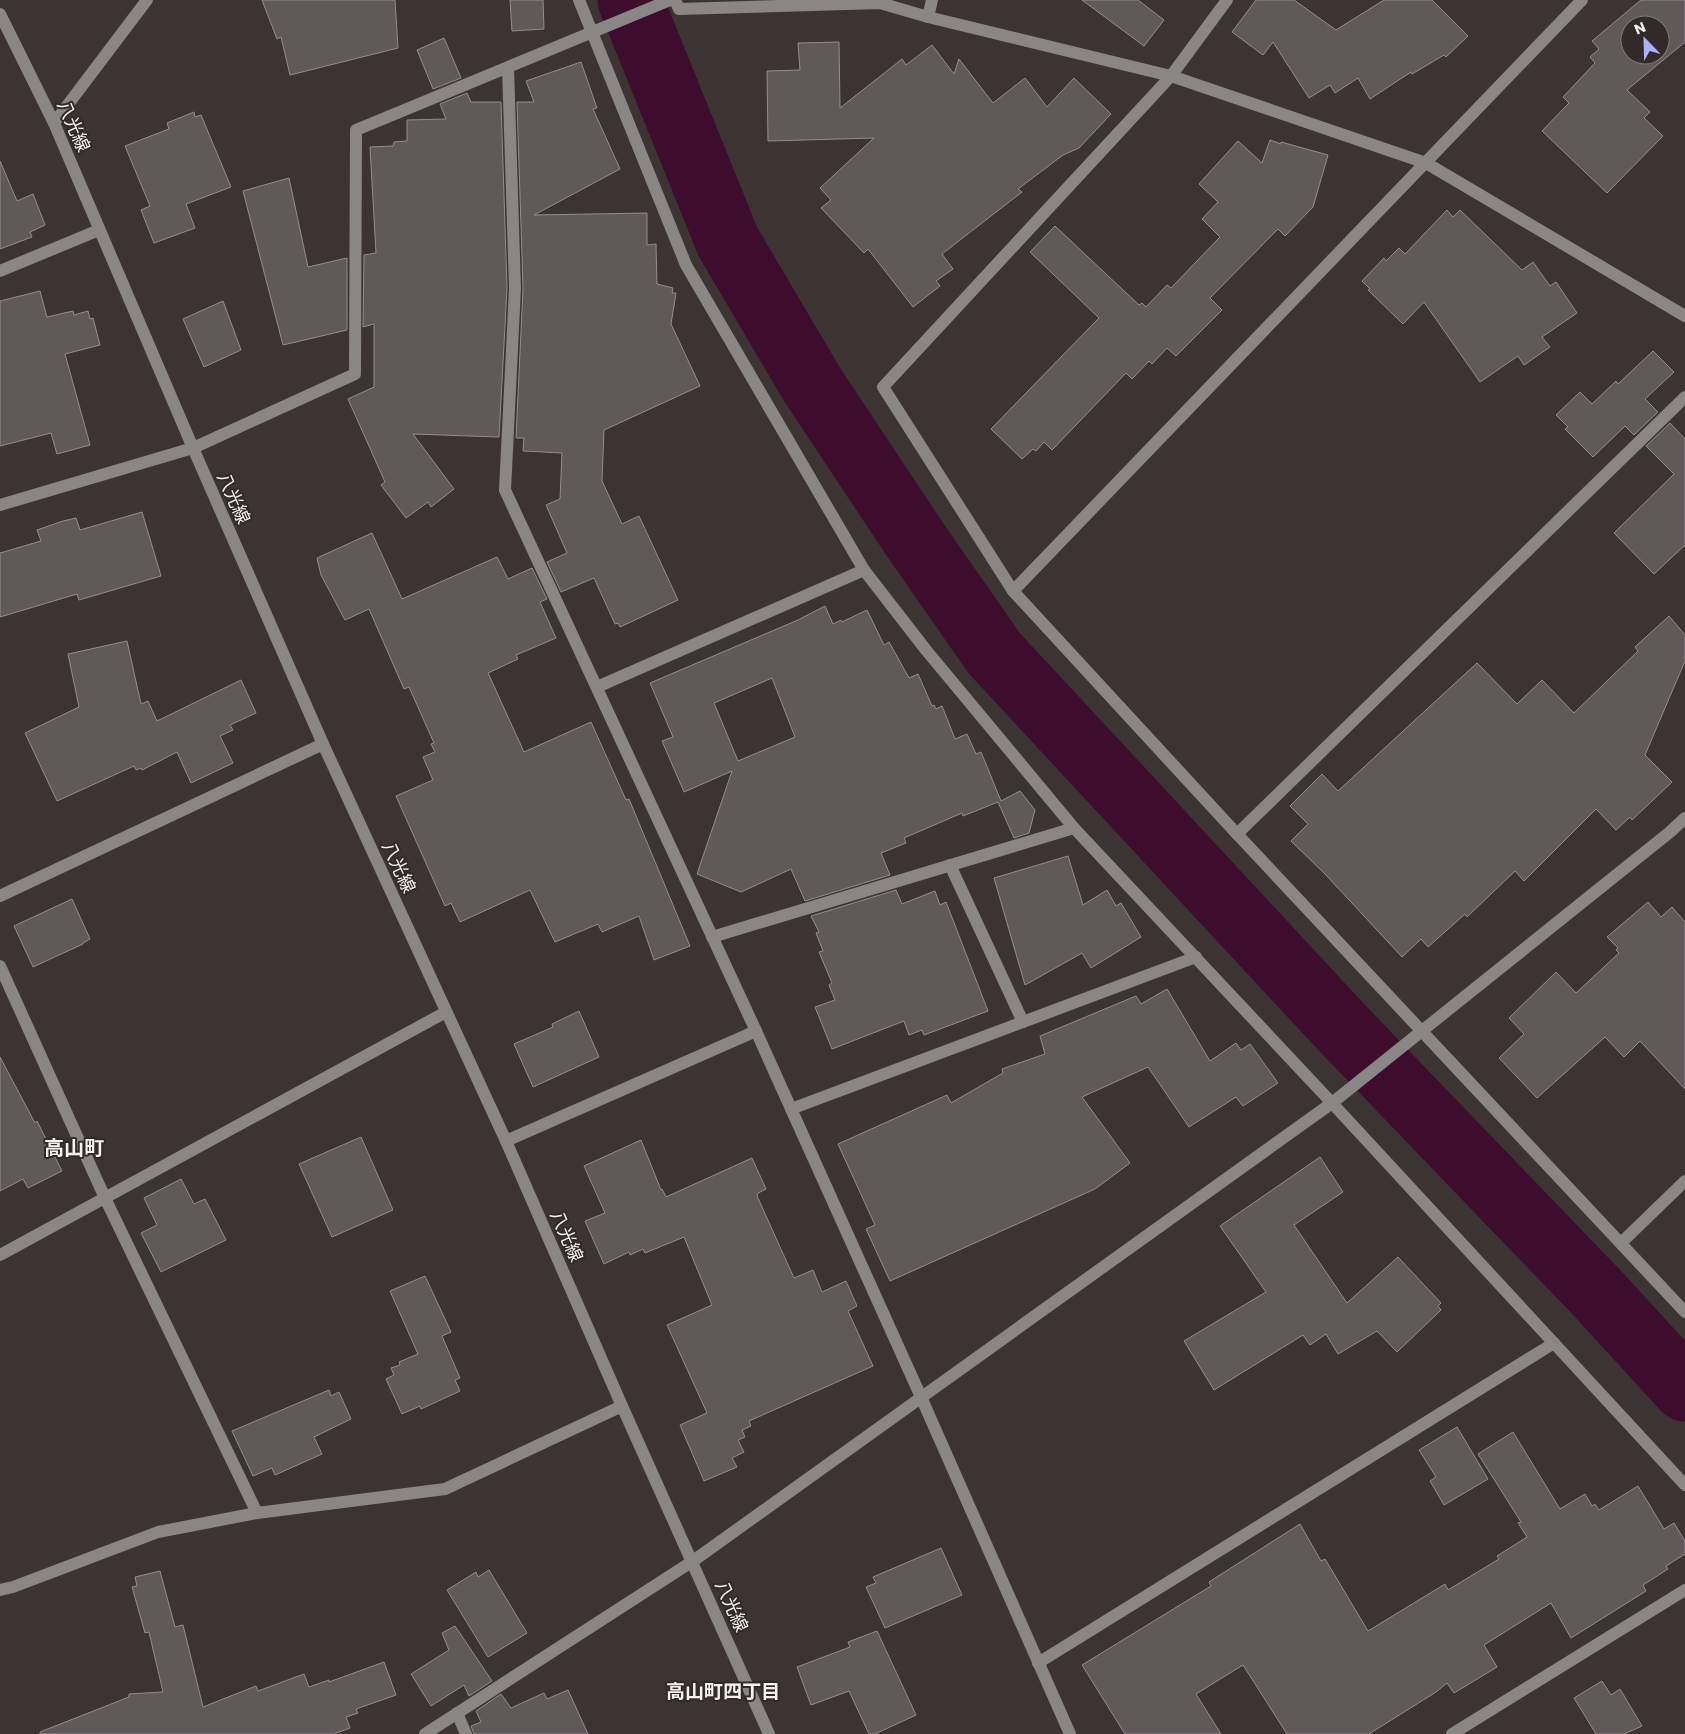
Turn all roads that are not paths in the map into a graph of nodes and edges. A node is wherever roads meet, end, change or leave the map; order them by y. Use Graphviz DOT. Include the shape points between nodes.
graph roads {
  1 [pos="147,0"];
  2 [pos="579,0"];
  3 [pos="670,0"];
  4 [pos="675,0"];
  5 [pos="932,0"];
  6 [pos="1227,0"];
  7 [pos="1582,0"];
  8 [pos="0,14"];
  9 [pos="928,17"];
  10 [pos="592,32"];
  11 [pos="508,68"];
  12 [pos="1171,76"];
  13 [pos="54,123"];
  14 [pos="1426,163"];
  15 [pos="99,230"];
  16 [pos="0,271"];
  17 [pos="1685,316"];
  18 [pos="1685,398"];
  19 [pos="193,448"];
  20 [pos="0,505"];
  21 [pos="864,570"];
  22 [pos="1012,591"];
  23 [pos="597,687"];
  24 [pos="324,744"];
  25 [pos="1685,818"];
  26 [pos="1074,828"];
  27 [pos="1237,834"];
  28 [pos="950,865"];
  29 [pos="0,896"];
  30 [pos="712,937"];
  31 [pos="1196,957"];
  32 [pos="0,966"];
  33 [pos="446,1012"];
  34 [pos="1023,1022"];
  35 [pos="1423,1031"];
  36 [pos="756,1032"];
  37 [pos="1332,1103"];
  38 [pos="791,1109"];
  39 [pos="506,1141"];
  40 [pos="1685,1181"];
  41 [pos="105,1198"];
  42 [pos="1621,1243"];
  43 [pos="0,1255"];
  44 [pos="1685,1312"];
  45 [pos="1554,1343"];
  46 [pos="921,1397"];
  47 [pos="622,1406"];
  48 [pos="1685,1486"];
  49 [pos="258,1513"];
  50 [pos="693,1561"];
  51 [pos="0,1590"];
  52 [pos="1685,1590"];
  53 [pos="1038,1663"];
  54 [pos="457,1713"];
  55 [pos="425,1734"];
  56 [pos="466,1734"];
  57 [pos="769,1734"];
  58 [pos="1070,1734"];
  59 [pos="1452,1734"];
  1 -- 13 [label="street"];
  2 -- 10 [label="street"];
  3 -- 10 [label="street"];
  4 -- 9 [label="street" via="679,9 880,3"];
  5 -- 9 [label="street"];
  6 -- 12 [label="street"];
  7 -- 14 [label="street"];
  8 -- 13 [label="street, 八光線"];
  9 -- 12 [label="street"];
  10 -- 11 [label="street"];
  10 -- 21 [label="street" via="686,265"];
  11 -- 19 [label="street" via="356,130 355,374"];
  11 -- 23 [label="street" via="515,288 505,490"];
  12 -- 14 [label="street"];
  12 -- 22 [label="street" via="883,387"];
  13 -- 15 [label="street, 八光線"];
  14 -- 17 [label="street"];
  14 -- 22 [label="street"];
  15 -- 16 [label="street"];
  15 -- 19 [label="street, 八光線"];
  18 -- 27 [label="street"];
  19 -- 20 [label="street"];
  19 -- 24 [label="street, 八光線"];
  21 -- 23 [label="street"];
  21 -- 26 [label="street"];
  22 -- 27 [label="street"];
  23 -- 30 [label="street"];
  24 -- 29 [label="street"];
  24 -- 33 [label="street, 八光線"];
  25 -- 35 [label="street"];
  26 -- 28 [label="street"];
  26 -- 31 [label="street"];
  27 -- 35 [label="street"];
  28 -- 30 [label="street"];
  28 -- 34 [label="street"];
  30 -- 36 [label="street"];
  31 -- 34 [label="street"];
  31 -- 37 [label="street"];
  32 -- 41 [label="street"];
  33 -- 39 [label="street, 八光線"];
  33 -- 41 [label="street"];
  34 -- 38 [label="street"];
  35 -- 37 [label="street"];
  35 -- 42 [label="street"];
  36 -- 38 [label="street"];
  36 -- 39 [label="street"];
  37 -- 45 [label="street"];
  37 -- 46 [label="street"];
  38 -- 46 [label="street"];
  39 -- 47 [label="street, 八光線"];
  40 -- 42 [label="street"];
  41 -- 43 [label="street"];
  41 -- 49 [label="street"];
  42 -- 44 [label="street"];
  45 -- 48 [label="street"];
  45 -- 53 [label="street"];
  46 -- 50 [label="street"];
  46 -- 53 [label="street"];
  47 -- 49 [label="street" via="444,1489"];
  47 -- 50 [label="street, 八光線"];
  49 -- 51 [label="street" via="158,1532"];
  50 -- 54 [label="street"];
  50 -- 57 [label="street, 八光線"];
  52 -- 59 [label="street"];
  53 -- 58 [label="street"];
  54 -- 55 [label="street"];
  54 -- 56 [label="street"];
}
